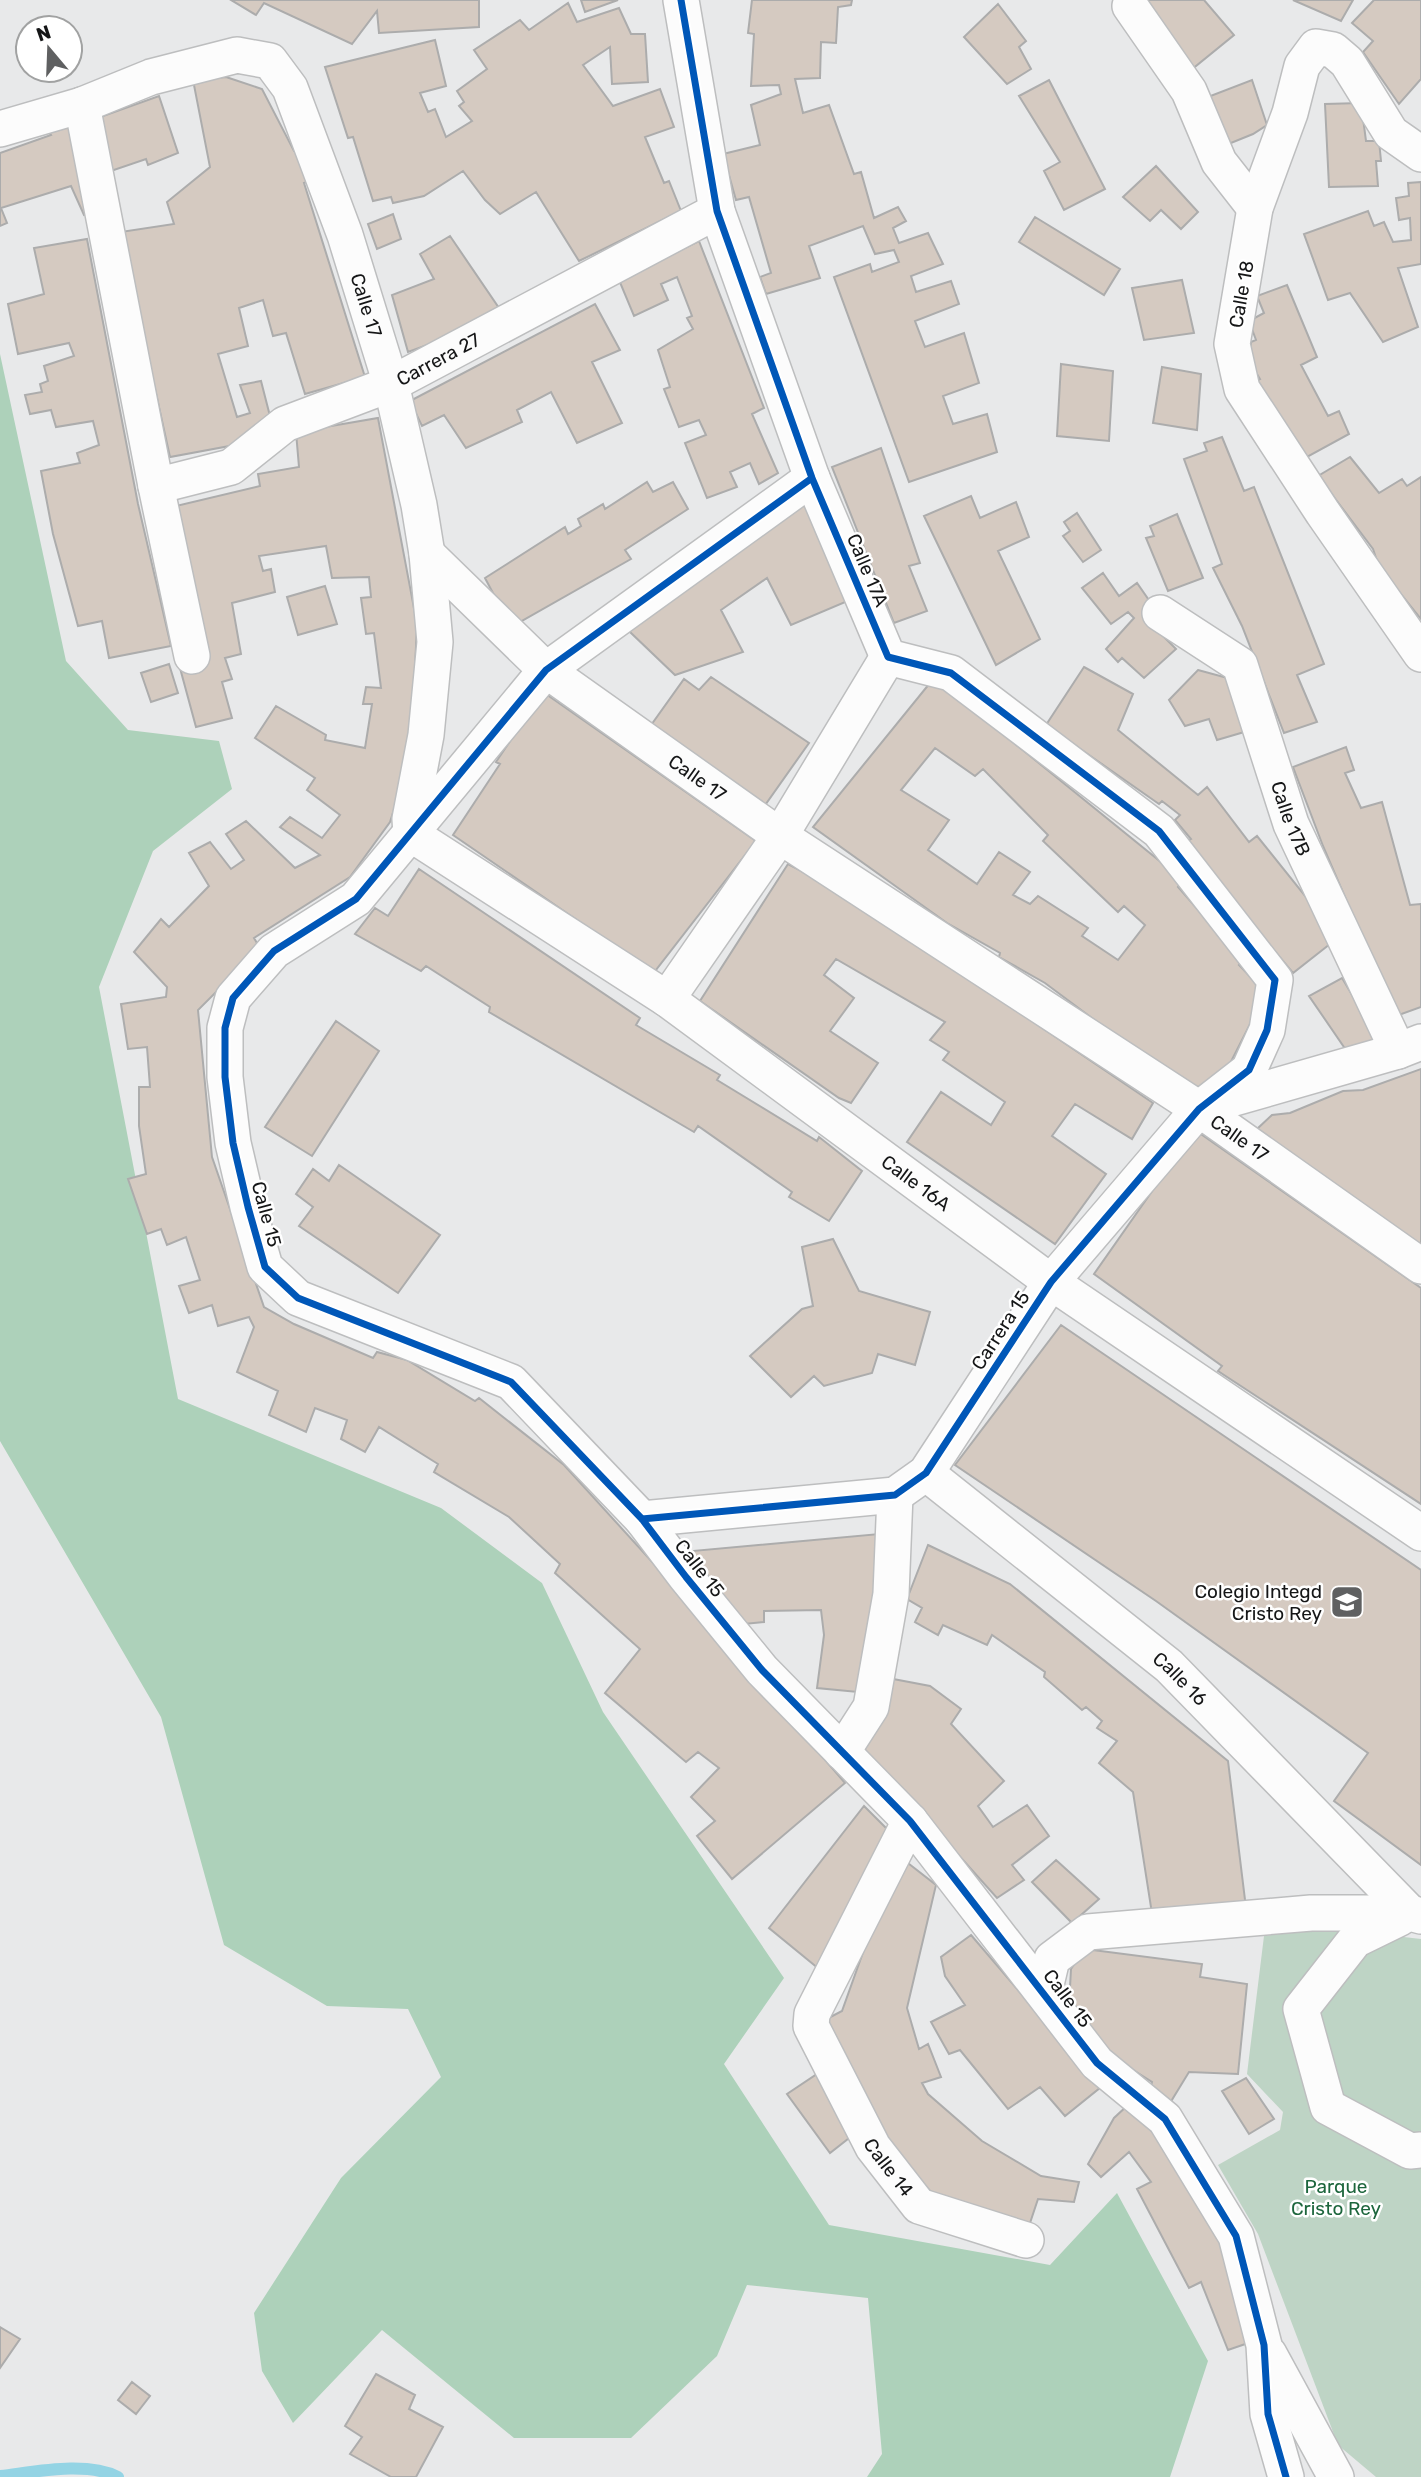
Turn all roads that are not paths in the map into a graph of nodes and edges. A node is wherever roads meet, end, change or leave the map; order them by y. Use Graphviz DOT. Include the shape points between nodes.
graph roads {
  1 [pos="681,0"];
  2 [pos="1130,6"];
  3 [pos="82,105"];
  4 [pos="0,129"];
  5 [pos="1421,154"];
  6 [pos="1255,208"];
  7 [pos="717,211"];
  8 [pos="391,384"];
  9 [pos="812,478"];
  10 [pos="156,486"];
  11 [pos="427,554"];
  12 [pos="1160,613"];
  13 [pos="1421,654"];
  14 [pos="192,656"];
  15 [pos="888,657"];
  16 [pos="546,670"];
  17 [pos="411,834"];
  18 [pos="780,836"];
  19 [pos="667,999"];
  20 [pos="1409,1046"];
  21 [pos="1199,1108"];
  22 [pos="1421,1265"];
  23 [pos="1051,1282"];
  24 [pos="926,1473"];
  25 [pos="895,1495"];
  26 [pos="642,1519"];
  27 [pos="1421,1533"];
  28 [pos="842,1752"];
  29 [pos="910,1821"];
  30 [pos="1415,1915"];
  31 [pos="1044,1993"];
  32 [pos="1421,2150"];
  33 [pos="1026,2241"];
  34 [pos="1264,2344"];
  35 [pos="1286,2477"];
  36 [pos="1336,2477"];
  1 -- 7 [label="street, Calle 17A"];
  2 -- 6 [label="street" via="1189,91 1219,162"];
  3 -- 4 [label="street"];
  3 -- 8 [label="street, Calle 17" via="151,77 237,55 270,61 290,88 341,223"];
  3 -- 10 [label="street"];
  5 -- 6 [label="street, Calle 18" via="1391,133 1348,62 1333,50 1316,47 1302,66"];
  6 -- 13 [label="street, Calle 18" via="1232,344 1242,389"];
  7 -- 8 [label="street, Carrera 27"];
  7 -- 9 [label="street, Calle 17A"];
  8 -- 10 [label="street, Carrera 27" via="285,424 232,467"];
  8 -- 11 [label="street, Calle 17"];
  9 -- 15 [label="street, Calle 17A"];
  9 -- 16 [label="street, Calle 15"];
  10 -- 14 [label="street"];
  11 -- 16 [label="street, Calle 17"];
  11 -- 17 [label="street" via="435,642"];
  12 -- 20 [label="street, Calle 17B" via="1240,665 1291,824"];
  15 -- 18 [label="street"];
  15 -- 21 [label="street, Carrera 15" via="951,673 1159,831 1275,980 1267,1030 1249,1070"];
  16 -- 17 [label="street, Calle 15"];
  16 -- 18 [label="street, Calle 17"];
  17 -- 19 [label="street, Calle 16A"];
  17 -- 26 [label="street, Calle 15" via="356,899 274,951 233,998 225,1028 225,1077 233,1143 265,1267 298,1298 511,1382"];
  18 -- 19 [label="street"];
  18 -- 21 [label="street, Calle 17"];
  19 -- 23 [label="street, Calle 16A"];
  20 -- 21 [label="street"];
  21 -- 22 [label="street, Calle 17"];
  21 -- 23 [label="street, Carrera 15"];
  23 -- 24 [label="street, Carrera 15"];
  23 -- 27 [label="street, Calle 16A"];
  24 -- 25 [label="street, Carrera 15"];
  24 -- 30 [label="street, Calle 16" via="1168,1666"];
  25 -- 26 [label="street, Carrera 15"];
  25 -- 28 [label="street" via="891,1594 871,1707"];
  26 -- 28 [label="street, Calle 15" via="762,1670"];
  28 -- 29 [label="street, Calle 15"];
  29 -- 31 [label="street, Calle 15"];
  29 -- 33 [label="street, Calle 14" via="812,2014 811,2026 873,2147 919,2206"];
  30 -- 31 [label="street" via="1311,1913 1087,1932 1052,1959"];
  30 -- 32 [label="street" via="1355,1940 1301,2009 1328,2107 1410,2151"];
  31 -- 34 [label="street, Calle 15" via="1097,2063 1165,2119 1236,2236"];
  34 -- 35 [label="street" via="1268,2414"];
  34 -- 36 [label="street"];
}
